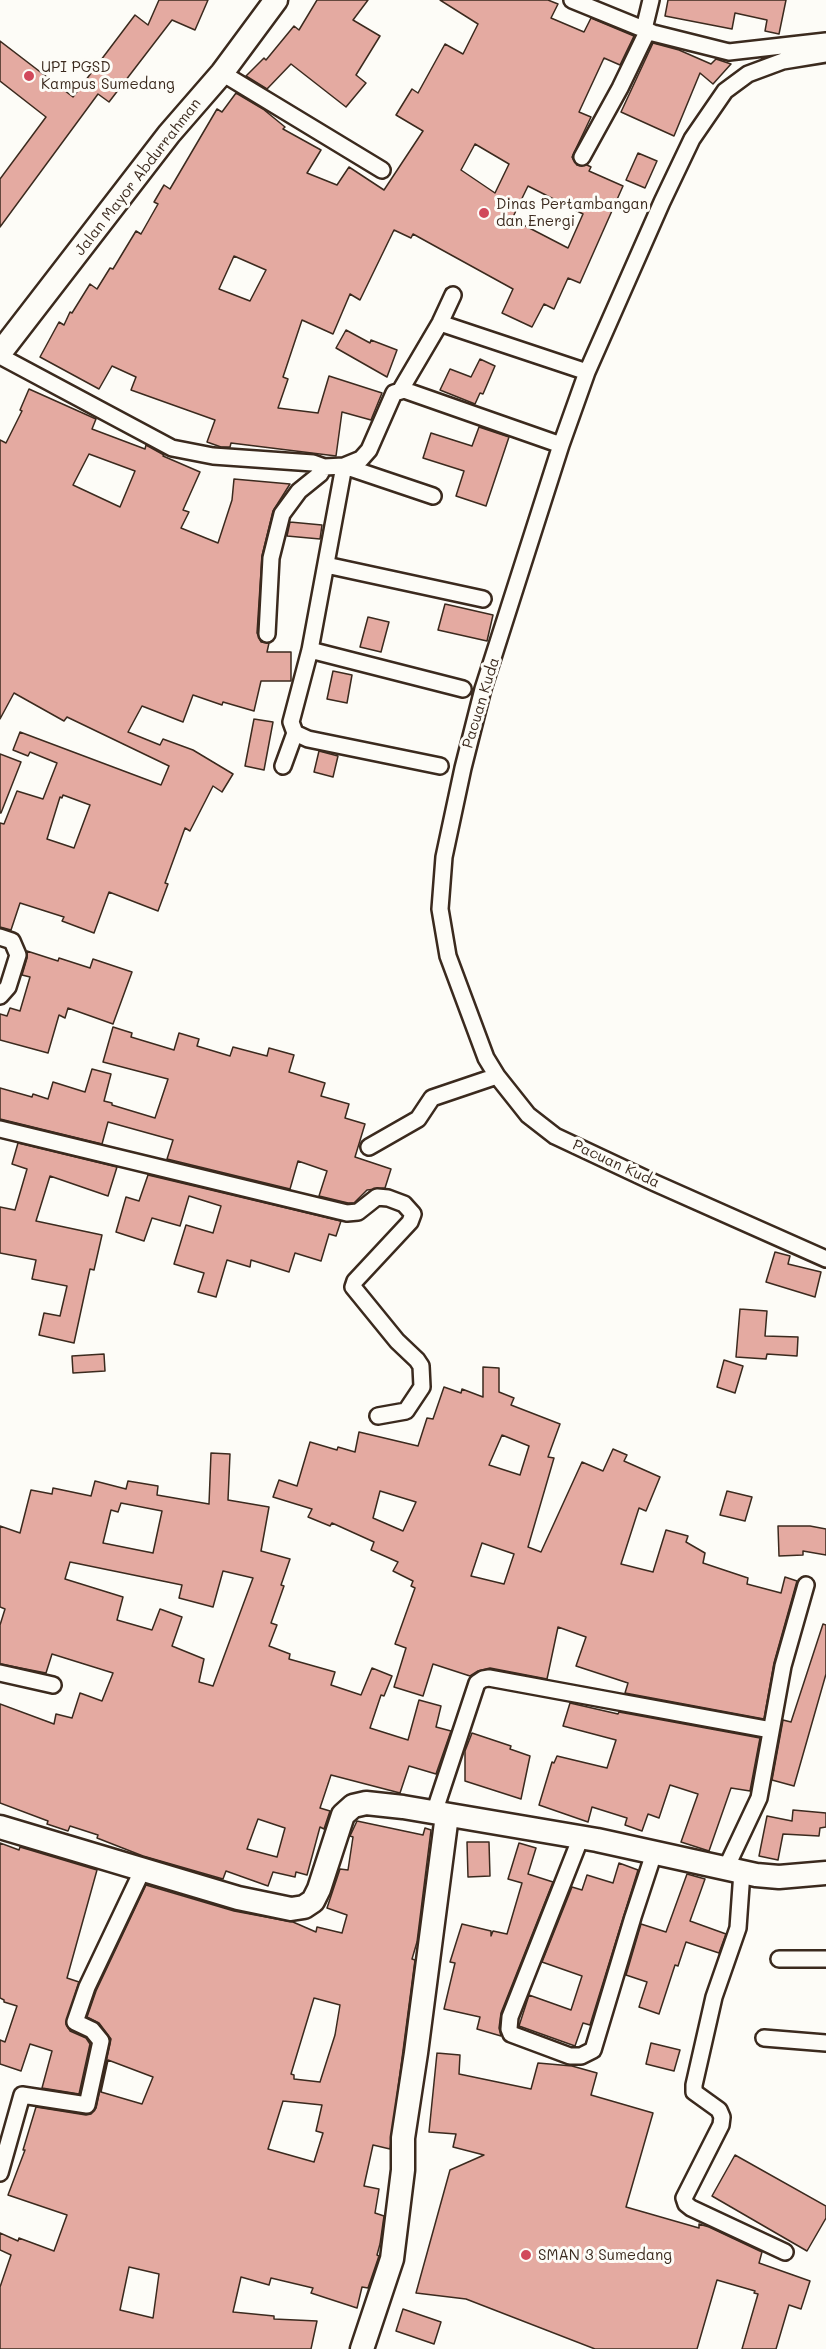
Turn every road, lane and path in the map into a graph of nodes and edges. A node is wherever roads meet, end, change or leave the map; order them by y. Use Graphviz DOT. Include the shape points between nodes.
graph roads {
  1 [pos="276,0"];
  2 [pos="572,0"];
  3 [pos="651,0"];
  4 [pos="646,29"];
  5 [pos="826,42"];
  6 [pos="826,54"];
  7 [pos="222,73"];
  8 [pos="582,157"];
  9 [pos="382,170"];
  10 [pos="453,295"];
  11 [pos="440,323"];
  12 [pos="0,354"];
  13 [pos="587,372"];
  14 [pos="400,391"];
  15 [pos="561,446"];
  16 [pos="344,466"];
  17 [pos="324,467"];
  18 [pos="433,496"];
  19 [pos="326,565"];
  20 [pos="483,599"];
  21 [pos="267,634"];
  22 [pos="310,650"];
  23 [pos="464,689"];
  24 [pos="295,733"];
  25 [pos="283,766"];
  26 [pos="440,766"];
  27 [pos="0,937"];
  28 [pos="0,996"];
  29 [pos="497,1077"];
  30 [pos="0,1129"];
  31 [pos="369,1147"];
  32 [pos="826,1259"];
  33 [pos="378,1416"];
  34 [pos="806,1585"];
  35 [pos="0,1674"];
  36 [pos="53,1685"];
  37 [pos="771,1730"];
  38 [pos="441,1814"];
  39 [pos="0,1827"];
  40 [pos="581,1837"];
  41 [pos="654,1853"];
  42 [pos="143,1869"];
  43 [pos="734,1870"];
  44 [pos="826,1873"];
  45 [pos="779,1959"];
  46 [pos="826,1959"];
  47 [pos="764,2038"];
  48 [pos="826,2043"];
  49 [pos="0,2173"];
  50 [pos="785,2252"];
  51 [pos="362,2349"];
  1 -- 7 [label="street, Jalan Mayor Abdurrahman"];
  2 -- 4 [label="street"];
  3 -- 4 [label="street"];
  4 -- 5 [label="street" via="737,52"];
  4 -- 8 [label="street" via="620,88"];
  6 -- 13 [label="street, Pacuan Kuda" via="783,61 748,74 725,91 692,139"];
  7 -- 9 [label="street"];
  7 -- 12 [label="street, Jalan Mayor Abdurrahman" via="169,134"];
  10 -- 11 [label="street"];
  11 -- 13 [label="street"];
  11 -- 14 [label="street"];
  12 -- 17 [label="street" via="172,448"];
  13 -- 15 [label="street, Pacuan Kuda"];
  14 -- 15 [label="street"];
  14 -- 16 [label="street" via="394,393 386,407 369,450 361,459"];
  15 -- 29 [label="street, Pacuan Kuda" via="483,689 444,857 440,909 448,956 486,1058"];
  16 -- 17 [label="street"];
  16 -- 18 [label="street"];
  16 -- 19 [label="street"];
  17 -- 21 [label="street" via="299,490 282,514 271,558"];
  19 -- 20 [label="street"];
  19 -- 22 [label="street"];
  22 -- 23 [label="street"];
  22 -- 24 [label="street" via="291,722"];
  24 -- 25 [label="street"];
  24 -- 26 [label="street"];
  27 -- 28 [label="street" via="12,941 18,955 8,987"];
  29 -- 31 [label="street" via="432,1098 418,1119"];
  29 -- 32 [label="street, Pacuan Kuda" via="528,1115 555,1136"];
  30 -- 33 [label="street" via="347,1212 358,1212 377,1197 404,1204 413,1214 410,1222 353,1287 421,1366 422,1387 406,1411"];
  34 -- 37 [label="street" via="783,1666"];
  35 -- 36 [label="street"];
  37 -- 38 [label="street" via="483,1678 477,1683"];
  37 -- 43 [label="street" via="759,1798"];
  38 -- 40 [label="street"];
  38 -- 42 [label="street" via="366,1803 353,1806 343,1815 319,1889 313,1901 304,1907 291,1909 238,1898"];
  38 -- 51 [label="street" via="392,2259"];
  39 -- 42 [label="street"];
  40 -- 41 [label="street"];
  40 -- 41 [label="street" via="510,2017 509,2029 511,2034 570,2056 593,2050"];
  41 -- 43 [label="street"];
  42 -- 49 [label="street" via="87,1987 75,2022 92,2030 101,2041 87,2105 22,2095"];
  43 -- 44 [label="street" via="779,1877"];
  43 -- 50 [label="street" via="738,1928 714,1997 694,2085 694,2092 719,2110 721,2125 684,2198 691,2208"];
  45 -- 46 [label="street"];
  47 -- 48 [label="street"];
}
